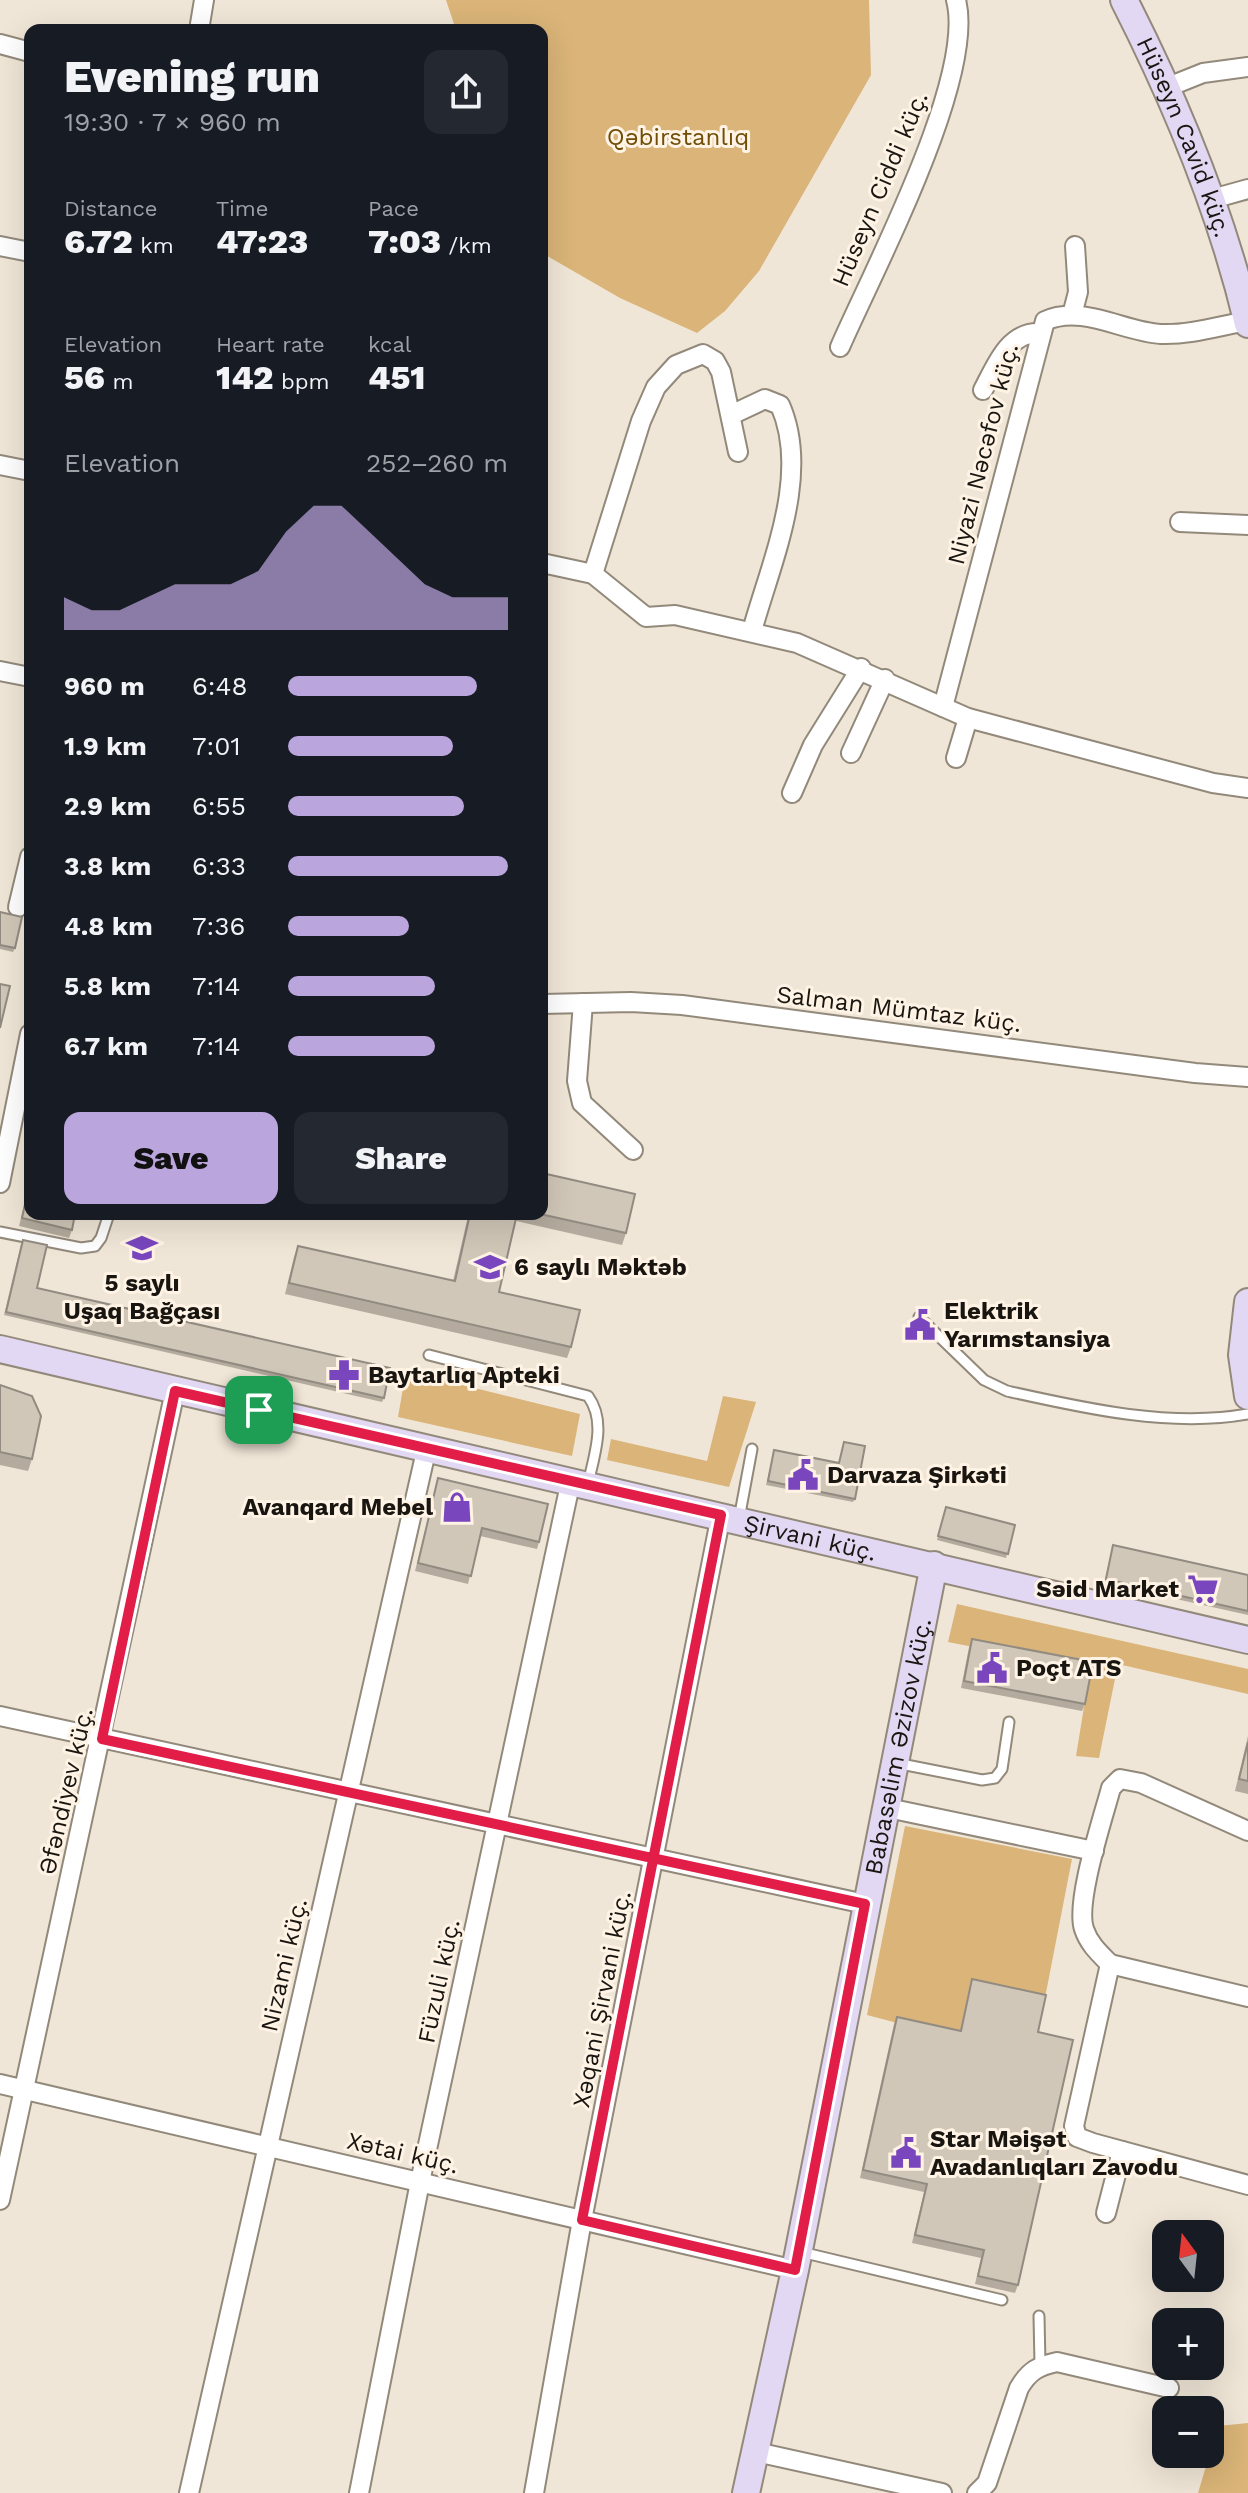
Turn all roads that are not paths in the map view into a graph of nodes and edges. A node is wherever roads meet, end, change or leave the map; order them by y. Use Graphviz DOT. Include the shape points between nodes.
graph roads {
  1 [pos="204,0"];
  2 [pos="956,0"];
  3 [pos="1124,0"];
  4 [pos="200,24"];
  5 [pos="0,44"];
  6 [pos="24,50"];
  7 [pos="1248,67"];
  8 [pos="1168,87"];
  9 [pos="1248,189"];
  10 [pos="1212,199"];
  11 [pos="0,246"];
  12 [pos="1075,246"];
  13 [pos="24,251"];
  14 [pos="1072,315"];
  15 [pos="1248,322"];
  16 [pos="1039,333"];
  17 [pos="840,347"];
  18 [pos="983,390"];
  19 [pos="731,415"];
  20 [pos="738,452"];
  21 [pos="0,465"];
  22 [pos="24,470"];
  23 [pos="1180,522"];
  24 [pos="1248,525"];
  25 [pos="548,564"];
  26 [pos="593,574"];
  27 [pos="752,631"];
  28 [pos="861,668"];
  29 [pos="0,671"];
  30 [pos="24,676"];
  31 [pos="885,679"];
  32 [pos="943,707"];
  33 [pos="968,718"];
  34 [pos="851,753"];
  35 [pos="956,758"];
  36 [pos="1248,788"];
  37 [pos="792,793"];
  38 [pos="24,878"];
  39 [pos="16,906"];
  40 [pos="583,1003"];
  41 [pos="548,1004"];
  42 [pos="24,1064"];
  43 [pos="1248,1077"];
  44 [pos="633,1150"];
  45 [pos="0,1183"];
  46 [pos="107,1220"];
  47 [pos="0,1232"];
  48 [pos="1248,1302"];
  49 [pos="919,1317"];
  50 [pos="0,1349"];
  51 [pos="429,1355"];
  52 [pos="175,1391"];
  53 [pos="1248,1396"];
  54 [pos="1248,1414"];
  55 [pos="427,1447"];
  56 [pos="752,1449"];
  57 [pos="580,1482"];
  58 [pos="730,1517"];
  59 [pos="934,1565"];
  60 [pos="1248,1640"];
  61 [pos="0,1716"];
  62 [pos="1009,1722"];
  63 [pos="102,1739"];
  64 [pos="893,1762"];
  65 [pos="349,1791"];
  66 [pos="883,1807"];
  67 [pos="498,1824"];
  68 [pos="1248,1831"];
  69 [pos="1094,1851"];
  70 [pos="654,1859"];
  71 [pos="865,1904"];
  72 [pos="1110,1964"];
  73 [pos="1248,1997"];
  74 [pos="0,2084"];
  75 [pos="23,2089"];
  76 [pos="266,2146"];
  77 [pos="1122,2151"];
  78 [pos="420,2182"];
  79 [pos="1248,2185"];
  80 [pos="0,2200"];
  81 [pos="1106,2213"];
  82 [pos="582,2220"];
  83 [pos="796,2260"];
  84 [pos="1002,2300"];
  85 [pos="1039,2316"];
  86 [pos="1040,2365"];
  87 [pos="1169,2388"];
  88 [pos="756,2452"];
  89 [pos="189,2493"];
  90 [pos="359,2493"];
  91 [pos="534,2493"];
  92 [pos="746,2493"];
  93 [pos="942,2493"];
  94 [pos="977,2493"];
  1 -- 4 [label="street"];
  2 -- 17 [label="street, Hüseyn Ciddi küç." via="960,40 939,119"];
  3 -- 8 [label="street, Hüseyn Cavid küç."];
  5 -- 6 [label="street"];
  7 -- 8 [label="street" via="1203,73"];
  8 -- 10 [label="street, Hüseyn Cavid küç."];
  9 -- 10 [label="street"];
  10 -- 15 [label="street, Hüseyn Cavid küç."];
  11 -- 13 [label="street"];
  12 -- 14 [label="street" via="1078,292"];
  14 -- 15 [label="street" via="1159,334"];
  14 -- 16 [label="street, Niyazi Nəcəfov küç." via="1045,321"];
  16 -- 18 [label="street" via="1027,332 1012,343"];
  16 -- 32 [label="street, Niyazi Nəcəfov küç."];
  19 -- 20 [label="street"];
  19 -- 26 [label="street" via="721,372 703,354 676,365 656,387"];
  19 -- 27 [label="street" via="765,399 780,405 788,432 788,503"];
  21 -- 22 [label="street"];
  23 -- 24 [label="street"];
  25 -- 26 [label="street"];
  26 -- 27 [label="street" via="646,617 675,615"];
  27 -- 28 [label="street"];
  28 -- 31 [label="street"];
  28 -- 37 [label="street" via="813,745"];
  29 -- 30 [label="street"];
  31 -- 32 [label="street"];
  31 -- 34 [label="street"];
  32 -- 33 [label="street"];
  33 -- 35 [label="street"];
  33 -- 36 [label="street"];
  38 -- 39 [label="street"];
  40 -- 41 [label="street, Salman Mümtaz küç."];
  40 -- 43 [label="street, Salman Mümtaz küç." via="682,1005"];
  40 -- 44 [label="street" via="577,1081 582,1103"];
  42 -- 45 [label="street"];
  46 -- 47 [label="lane" via="95,1246 81,1248"];
  48 -- 53 [label="street" via="1242,1355"];
  49 -- 54 [label="lane" via="984,1380 1007,1391 1178,1419"];
  50 -- 52 [label="street, Şirvani küç."];
  51 -- 57 [label="lane" via="588,1396 599,1426"];
  52 -- 55 [label="street, Şirvani küç."];
  52 -- 63 [label="street, Əfəndiyev küç."];
  55 -- 57 [label="street, Şirvani küç."];
  55 -- 65 [label="street, Nizami küç."];
  56 -- 58 [label="lane"];
  57 -- 58 [label="street, Şirvani küç."];
  57 -- 67 [label="street, Füzuli küç."];
  58 -- 59 [label="street, Şirvani küç."];
  58 -- 70 [label="street, Xəqani Şirvani küç."];
  59 -- 60 [label="street, Şirvani küç."];
  59 -- 64 [label="street, Babasəlim Əzizov küç."];
  61 -- 63 [label="street"];
  62 -- 64 [label="lane" via="1002,1769 995,1778"];
  63 -- 65 [label="street"];
  63 -- 75 [label="street, Əfəndiyev küç."];
  64 -- 66 [label="street, Babasəlim Əzizov küç."];
  65 -- 67 [label="street"];
  65 -- 76 [label="street, Nizami küç."];
  66 -- 69 [label="street"];
  66 -- 71 [label="street, Babasəlim Əzizov küç."];
  67 -- 70 [label="street"];
  67 -- 78 [label="street, Füzuli küç."];
  68 -- 69 [label="street" via="1141,1783 1120,1779 1111,1788"];
  69 -- 72 [label="street" via="1082,1925 1090,1944"];
  70 -- 71 [label="street"];
  70 -- 82 [label="street, Xəqani Şirvani küç."];
  71 -- 83 [label="street, Babasəlim Əzizov küç."];
  72 -- 73 [label="street"];
  72 -- 77 [label="street" via="1074,2126 1077,2137"];
  74 -- 75 [label="street, Xətai küç."];
  75 -- 76 [label="street, Xətai küç."];
  75 -- 80 [label="street, Əfəndiyev küç."];
  76 -- 78 [label="street, Xətai küç."];
  76 -- 89 [label="street, Nizami küç."];
  77 -- 79 [label="street"];
  77 -- 81 [label="street"];
  78 -- 82 [label="street, Xətai küç."];
  78 -- 90 [label="street, Füzuli küç."];
  82 -- 83 [label="street, Xətai küç."];
  82 -- 91 [label="street, Xəqani Şirvani küç."];
  83 -- 84 [label="lane"];
  83 -- 88 [label="street, Babasəlim Əzizov küç."];
  85 -- 86 [label="lane"];
  86 -- 87 [label="street" via="1057,2362"];
  86 -- 94 [label="street" via="1019,2388 987,2483"];
  88 -- 92 [label="street, Babasəlim Əzizov küç."];
  88 -- 93 [label="street"];
}
